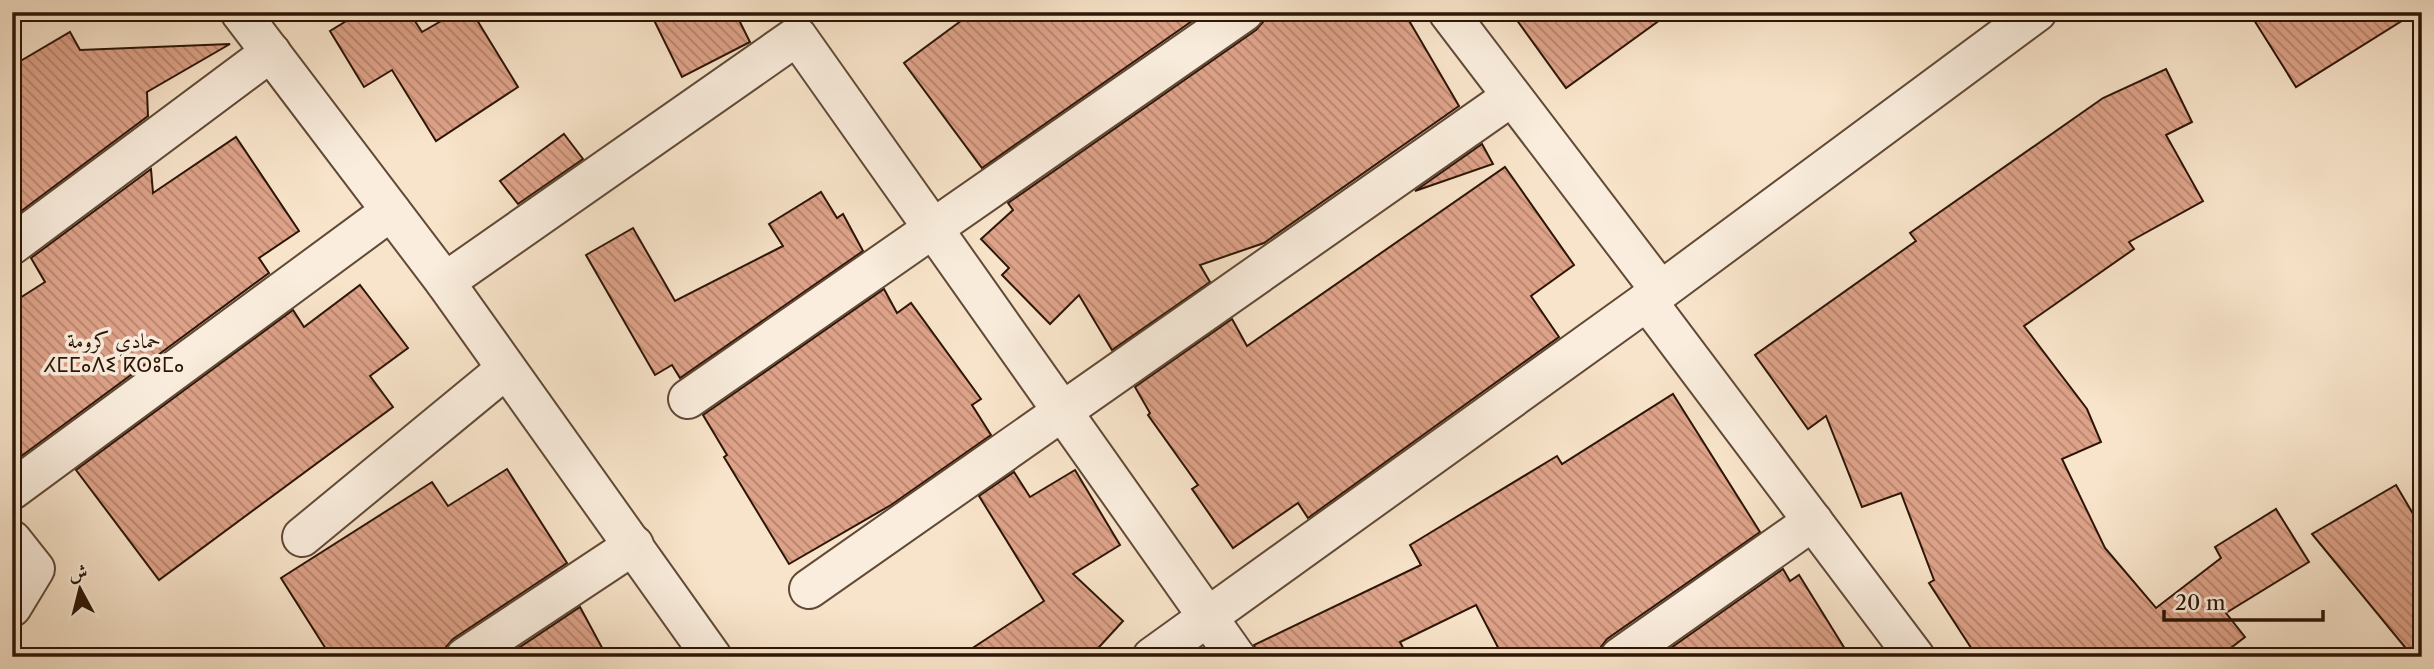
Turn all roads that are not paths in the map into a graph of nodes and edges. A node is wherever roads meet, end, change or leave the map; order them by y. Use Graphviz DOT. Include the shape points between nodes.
graph roads {
  1 [pos="240,12"];
  2 [pos="1244,12"];
  3 [pos="1448,12"];
  4 [pos="2037,12"];
  5 [pos="271,52"];
  6 [pos="1511,97"];
  7 [pos="391,211"];
  8 [pos="934,228"];
  9 [pos="12,245"];
  10 [pos="445,282"];
  11 [pos="1653,295"];
  12 [pos="506,369"];
  13 [pos="688,399"];
  14 [pos="1064,410"];
  15 [pos="12,490"];
  16 [pos="1813,521"];
  17 [pos="302,537"];
  18 [pos="12,540"];
  19 [pos="634,545"];
  20 [pos="810,589"];
  21 [pos="12,607"];
  22 [pos="1208,619"];
  23 [pos="465,657"];
  24 [pos="712,657"];
  25 [pos="1152,657"];
  26 [pos="1236,657"];
  27 [pos="1620,657"];
  28 [pos="1915,657"];
  1 -- 5 [label="street"];
  2 -- 8 [label="street"];
  3 -- 6 [label="street"];
  4 -- 11 [label="street"];
  5 -- 7 [label="street"];
  5 -- 9 [label="street"];
  6 -- 11 [label="street"];
  6 -- 14 [label="street"];
  7 -- 10 [label="street"];
  7 -- 15 [label="street"];
  8 -- 10 [label="street" via="797,36"];
  8 -- 13 [label="street"];
  8 -- 14 [label="street"];
  10 -- 12 [label="street"];
  11 -- 16 [label="street"];
  11 -- 22 [label="street"];
  12 -- 17 [label="street"];
  12 -- 19 [label="street"];
  14 -- 20 [label="street"];
  14 -- 22 [label="street"];
  16 -- 27 [label="street"];
  16 -- 28 [label="street"];
  18 -- 21 [label="street" via="35,569"];
  19 -- 23 [label="street"];
  19 -- 24 [label="street"];
  22 -- 25 [label="street"];
  22 -- 26 [label="street"];
}
